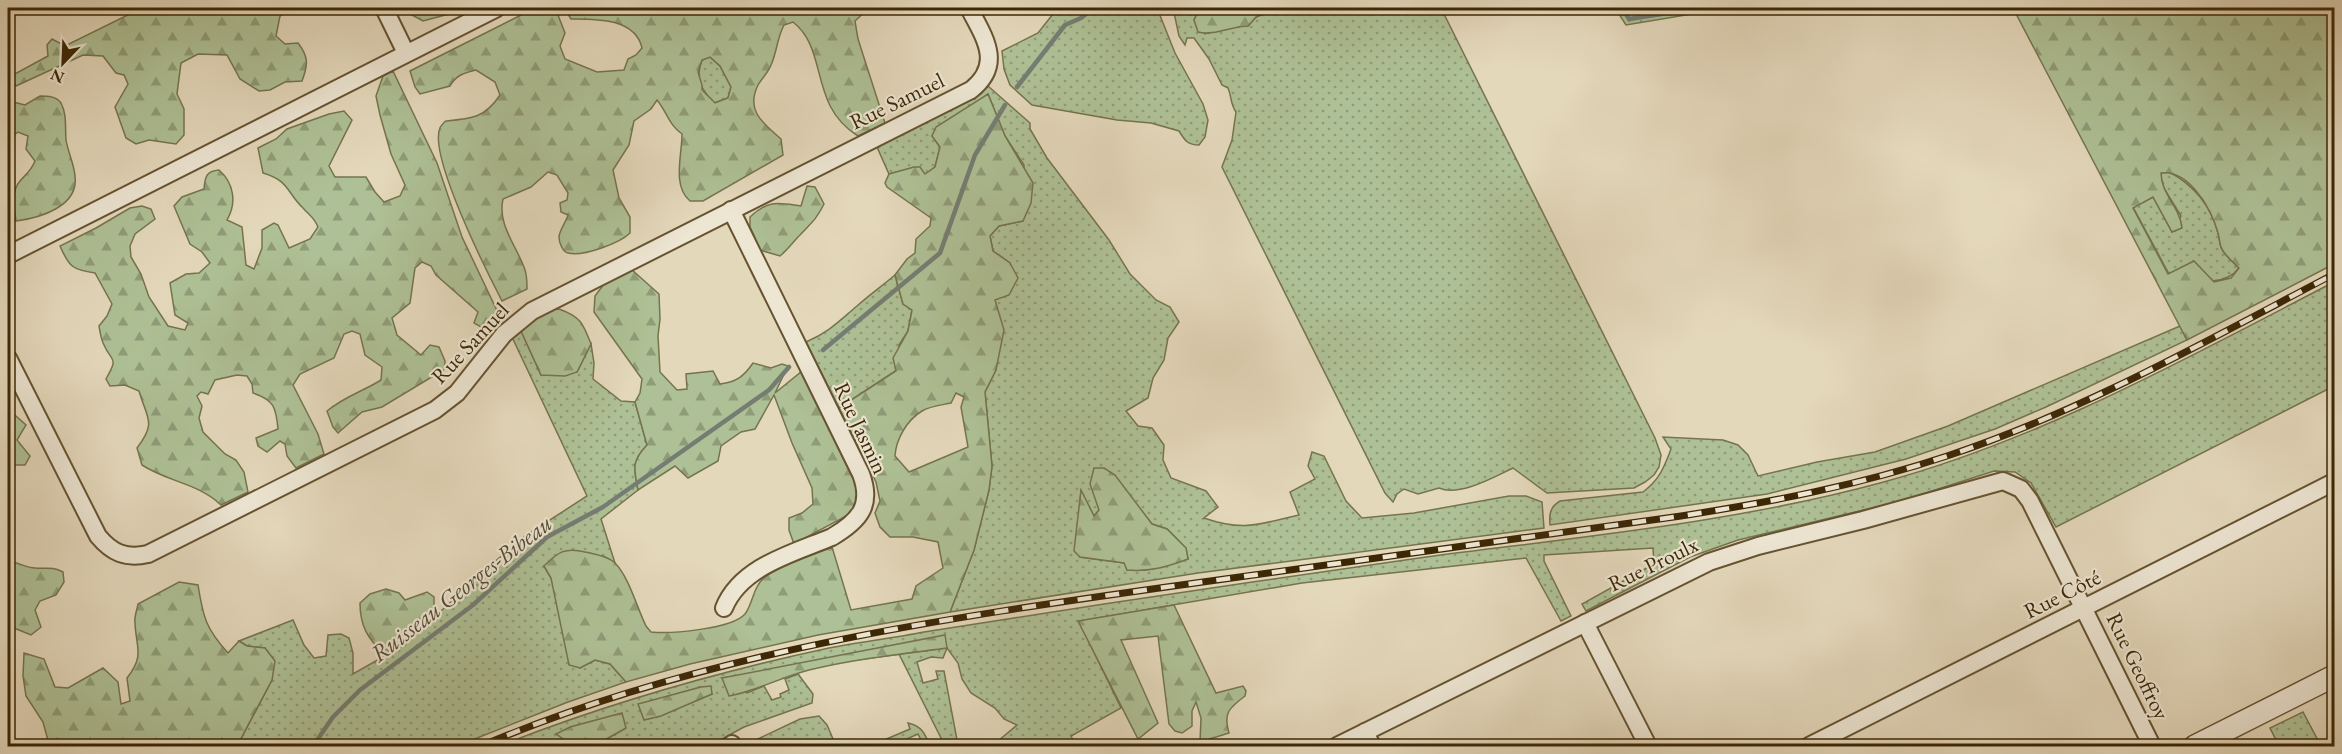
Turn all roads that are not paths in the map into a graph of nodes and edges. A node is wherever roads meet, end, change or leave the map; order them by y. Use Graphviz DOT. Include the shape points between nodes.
graph roads {
  1 [pos="384,8"];
  2 [pos="497,8"];
  3 [pos="969,8"];
  4 [pos="406,53"];
  5 [pos="730,210"];
  6 [pos="8,255"];
  7 [pos="8,358"];
  8 [pos="2010,482"];
  9 [pos="2334,482"];
  10 [pos="724,608"];
  11 [pos="2084,608"];
  12 [pos="1585,623"];
  13 [pos="2334,676"];
  14 [pos="1369,739"];
  15 [pos="1337,747"];
  16 [pos="1648,747"];
  17 [pos="1809,747"];
  18 [pos="2152,747"];
  19 [pos="2195,747"];
  1 -- 4 [label="street"];
  2 -- 4 [label="street"];
  3 -- 5 [label="street, Rue Samuel" via="989,56 989,67 981,82"];
  4 -- 6 [label="street"];
  5 -- 7 [label="street, Rue Samuel" via="531,311 504,334 457,393 435,410 136,557 115,551 98,536"];
  5 -- 10 [label="street, Rue Jasmin" via="861,474 866,500 861,512 844,530 751,574 733,591"];
  8 -- 11 [label="street, Rue Geoffroy" via="2030,501"];
  8 -- 12 [label="street, Rue Proulx" via="1995,482 1723,556"];
  9 -- 11 [label="street, Rue Côté"];
  11 -- 17 [label="street, Rue Côté"];
  11 -- 18 [label="street, Rue Geoffroy"];
  12 -- 14 [label="street, Rue Proulx"];
  12 -- 16 [label="street"];
  13 -- 19 [label="street"];
  14 -- 15 [label="street, Rue Proulx"];
}
